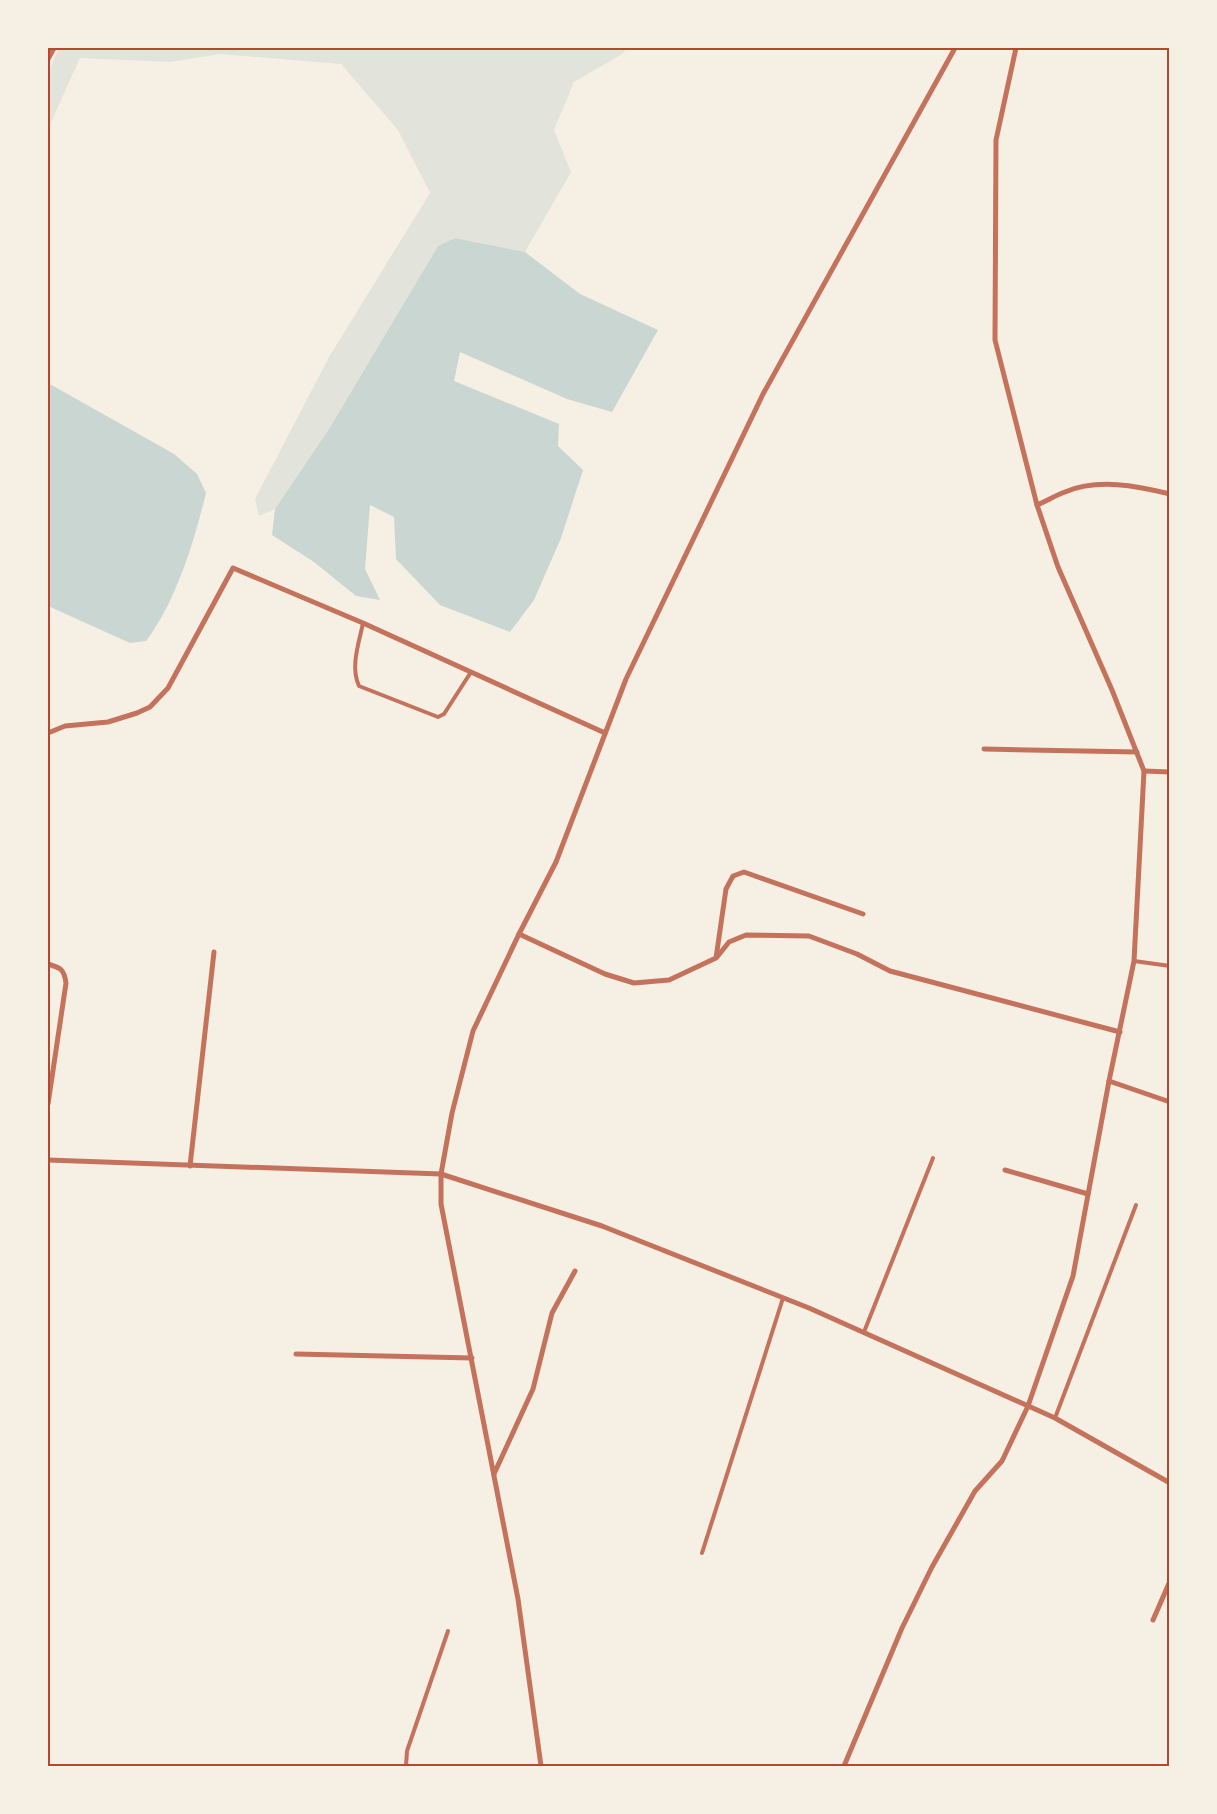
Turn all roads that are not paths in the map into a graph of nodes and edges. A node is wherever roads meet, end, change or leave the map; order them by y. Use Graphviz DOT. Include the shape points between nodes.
graph roads {
  1 [pos="54,48"];
  2 [pos="955,48"];
  3 [pos="1016,48"];
  4 [pos="48,59"];
  5 [pos="1170,494"];
  6 [pos="1037,505"];
  7 [pos="363,623"];
  8 [pos="471,672"];
  9 [pos="48,733"];
  10 [pos="605,733"];
  11 [pos="984,749"];
  12 [pos="1137,752"];
  13 [pos="1144,771"];
  14 [pos="1170,772"];
  15 [pos="863,914"];
  16 [pos="519,934"];
  17 [pos="214,952"];
  18 [pos="716,958"];
  19 [pos="1134,961"];
  20 [pos="48,964"];
  21 [pos="1170,966"];
  22 [pos="1120,1032"];
  23 [pos="1109,1081"];
  24 [pos="1170,1102"];
  25 [pos="48,1104"];
  26 [pos="933,1158"];
  27 [pos="48,1160"];
  28 [pos="190,1166"];
  29 [pos="1005,1170"];
  30 [pos="440,1174"];
  31 [pos="1088,1194"];
  32 [pos="1136,1205"];
  33 [pos="575,1271"];
  34 [pos="783,1298"];
  35 [pos="864,1332"];
  36 [pos="296,1354"];
  37 [pos="472,1358"];
  38 [pos="1028,1406"];
  39 [pos="1055,1418"];
  40 [pos="494,1474"];
  41 [pos="1170,1483"];
  42 [pos="702,1553"];
  43 [pos="1170,1581"];
  44 [pos="1153,1620"];
  45 [pos="448,1631"];
  46 [pos="406,1766"];
  47 [pos="541,1766"];
  48 [pos="844,1766"];
  1 -- 4 [label="street"];
  2 -- 10 [label="street" via="763,394 626,679"];
  3 -- 6 [label="street" via="996,140 995,340"];
  5 -- 6 [label="street" via="1138,486 1092,485 1067,491"];
  6 -- 12 [label="street" via="1058,567"];
  7 -- 8 [label="street"];
  7 -- 8 [label="lane" via="354,669 359,686 438,717 444,714"];
  7 -- 9 [label="street" via="233,568 168,688 150,707 108,722 65,726"];
  8 -- 10 [label="street"];
  10 -- 16 [label="street" via="556,862"];
  11 -- 12 [label="street"];
  12 -- 13 [label="street"];
  13 -- 14 [label="street"];
  13 -- 19 [label="street"];
  15 -- 18 [label="street" via="744,872 733,876 726,889"];
  16 -- 18 [label="street" via="605,974 634,982 669,980"];
  16 -- 30 [label="street" via="474,1031"];
  17 -- 28 [label="street"];
  18 -- 22 [label="street" via="730,942 746,934 809,936 857,954 890,971"];
  19 -- 21 [label="lane"];
  19 -- 22 [label="street"];
  20 -- 25 [label="street" via="60,967 66,983"];
  22 -- 23 [label="street"];
  23 -- 24 [label="street"];
  23 -- 31 [label="street"];
  26 -- 35 [label="lane"];
  27 -- 28 [label="street"];
  28 -- 30 [label="street"];
  29 -- 31 [label="street"];
  30 -- 34 [label="street" via="602,1226"];
  30 -- 37 [label="street" via="441,1204"];
  31 -- 38 [label="street" via="1073,1276"];
  32 -- 39 [label="lane"];
  33 -- 40 [label="street" via="552,1313 533,1389"];
  34 -- 35 [label="street"];
  34 -- 42 [label="lane"];
  35 -- 38 [label="street"];
  36 -- 37 [label="street"];
  37 -- 40 [label="street"];
  38 -- 39 [label="street"];
  38 -- 48 [label="street" via="1002,1461 975,1491 932,1567 902,1628"];
  39 -- 41 [label="street"];
  40 -- 47 [label="street" via="518,1599"];
  43 -- 44 [label="street"];
  45 -- 46 [label="lane" via="407,1751"];
}
